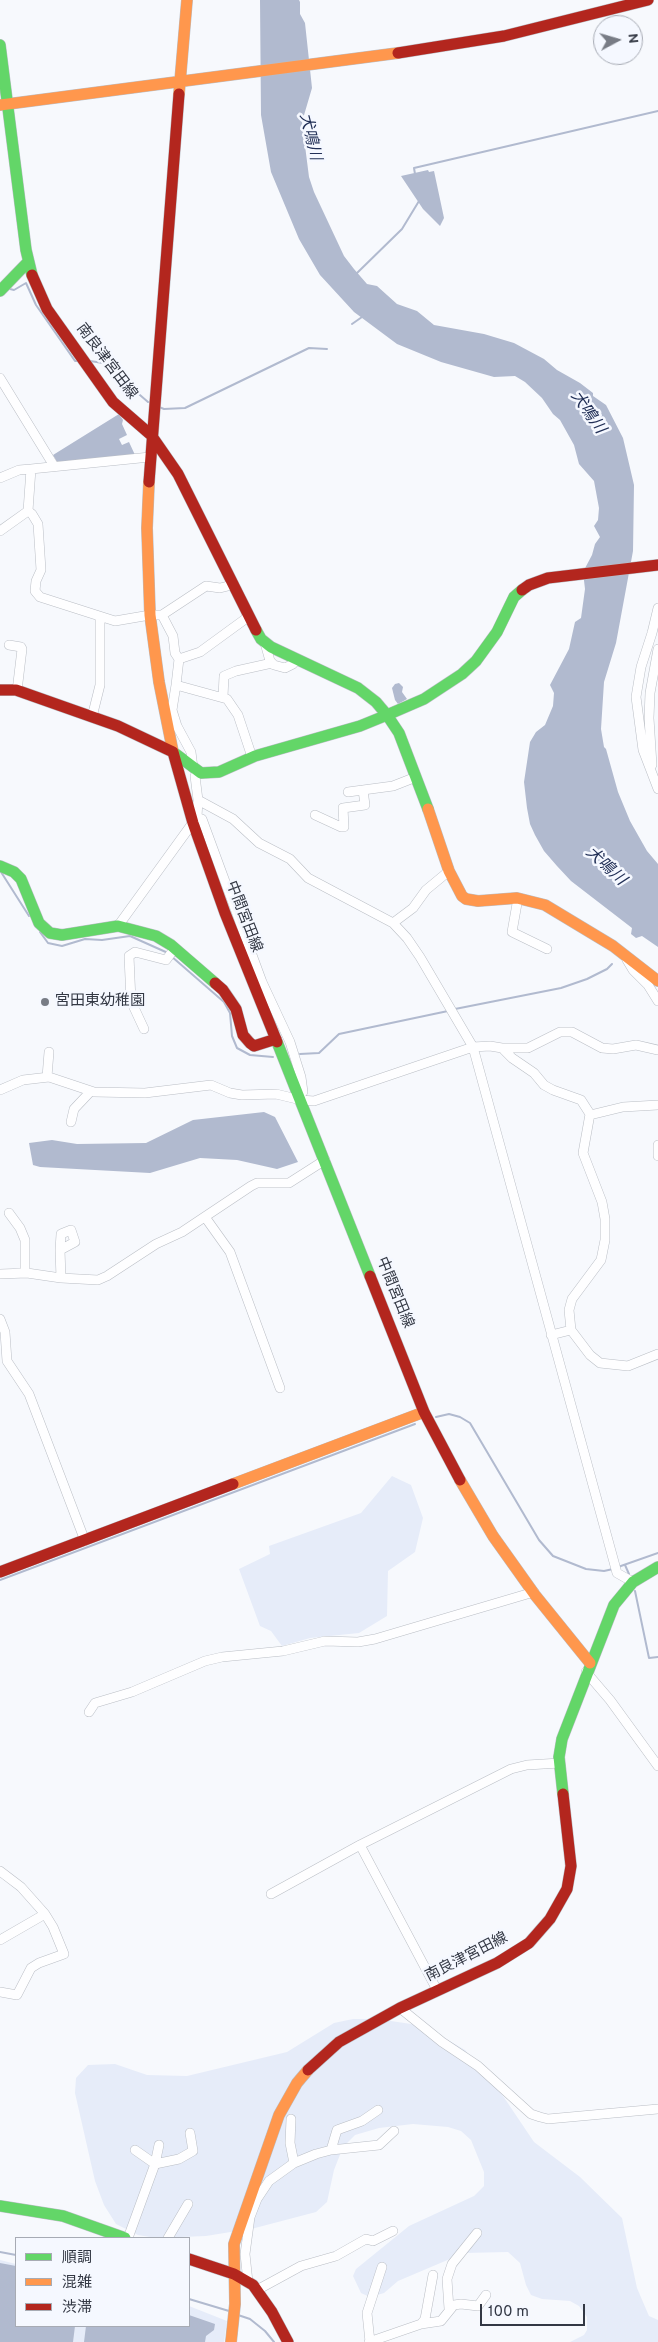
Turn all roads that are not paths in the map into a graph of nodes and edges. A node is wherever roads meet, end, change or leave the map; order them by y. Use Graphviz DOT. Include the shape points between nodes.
graph roads {
  1 [pos="187,0"];
  2 [pos="648,0"];
  3 [pos="0,45"];
  4 [pos="181,80"];
  5 [pos="3,105"];
  6 [pos="28,262"];
  7 [pos="0,291"];
  8 [pos="0,378"];
  9 [pos="151,435"];
  10 [pos="150,457"];
  11 [pos="54,466"];
  12 [pos="31,469"];
  13 [pos="0,478"];
  14 [pos="28,511"];
  15 [pos="0,531"];
  16 [pos="658,564"];
  17 [pos="232,585"];
  18 [pos="658,608"];
  19 [pos="156,615"];
  20 [pos="100,617"];
  21 [pos="248,617"];
  22 [pos="265,643"];
  23 [pos="9,645"];
  24 [pos="658,650"];
  25 [pos="179,659"];
  26 [pos="297,659"];
  27 [pos="272,663"];
  28 [pos="159,682"];
  29 [pos="176,684"];
  30 [pos="0,690"];
  31 [pos="17,691"];
  32 [pos="223,696"];
  33 [pos="168,710"];
  34 [pos="387,715"];
  35 [pos="654,715"];
  36 [pos="92,717"];
  37 [pos="173,752"];
  38 [pos="252,757"];
  39 [pos="194,772"];
  40 [pos="416,777"];
  41 [pos="656,786"];
  42 [pos="363,790"];
  43 [pos="348,792"];
  44 [pos="198,800"];
  45 [pos="314,815"];
  46 [pos="198,821"];
  47 [pos="3,867"];
  48 [pos="449,871"];
  49 [pos="518,898"];
  50 [pos="393,923"];
  51 [pos="118,926"];
  52 [pos="175,948"];
  53 [pos="547,949"];
  54 [pos="625,956"];
  55 [pos="658,981"];
  56 [pos="658,1002"];
  57 [pos="144,1028"];
  58 [pos="281,1037"];
  59 [pos="473,1047"];
  60 [pos="502,1048"];
  61 [pos="658,1050"];
  62 [pos="49,1052"];
  63 [pos="47,1077"];
  64 [pos="0,1090"];
  65 [pos="91,1091"];
  66 [pos="302,1096"];
  67 [pos="658,1105"];
  68 [pos="590,1115"];
  69 [pos="71,1122"];
  70 [pos="658,1144"];
  71 [pos="658,1156"];
  72 [pos="325,1160"];
  73 [pos="10,1213"];
  74 [pos="205,1217"];
  75 [pos="60,1250"];
  76 [pos="25,1273"];
  77 [pos="0,1274"];
  78 [pos="61,1278"];
  79 [pos="0,1319"];
  80 [pos="571,1330"];
  81 [pos="551,1335"];
  82 [pos="658,1354"];
  83 [pos="280,1388"];
  84 [pos="424,1412"];
  85 [pos="85,1541"];
  86 [pos="658,1567"];
  87 [pos="0,1572"];
  88 [pos="633,1582"];
  89 [pos="534,1592"];
  90 [pos="588,1667"];
  91 [pos="89,1712"];
  92 [pos="560,1763"];
  93 [pos="658,1766"];
  94 [pos="360,1845"];
  95 [pos="0,1871"];
  96 [pos="271,1894"];
  97 [pos="45,1914"];
  98 [pos="0,1940"];
  99 [pos="437,1990"];
  100 [pos="0,1992"];
  101 [pos="400,2008"];
  102 [pos="658,2109"];
  103 [pos="378,2110"];
  104 [pos="291,2119"];
  105 [pos="394,2132"];
  106 [pos="190,2134"];
  107 [pos="159,2145"];
  108 [pos="135,2150"];
  109 [pos="331,2150"];
  110 [pos="155,2164"];
  111 [pos="294,2164"];
  112 [pos="188,2204"];
  113 [pos="0,2206"];
  114 [pos="393,2231"];
  115 [pos="477,2233"];
  116 [pos="123,2237"];
  117 [pos="126,2237"];
  118 [pos="169,2237"];
  119 [pos="190,2259"];
  120 [pos="382,2267"];
  121 [pos="234,2274"];
  122 [pos="433,2275"];
  123 [pos="252,2286"];
  124 [pos="486,2295"];
  125 [pos="450,2309"];
  126 [pos="421,2324"];
  127 [pos="231,2342"];
  128 [pos="288,2342"];
  129 [pos="370,2342"];
  1 -- 4 [label="main road, 中間宮田線"];
  2 -- 4 [label="main road" via="504,36 429,49"];
  3 -- 5 [label="main road, 南良津宮田線"];
  4 -- 5 [label="main road"];
  4 -- 9 [label="main road, 中間宮田線"];
  5 -- 6 [label="main road, 南良津宮田線"];
  6 -- 7 [label="main road"];
  6 -- 9 [label="main road, 南良津宮田線" via="47,309 113,402"];
  8 -- 11 [label="street"];
  9 -- 10 [label="main road, 中間宮田線"];
  9 -- 17 [label="main road, 南良津宮田線" via="178,474"];
  10 -- 11 [label="street"];
  10 -- 19 [label="main road, 中間宮田線" via="148,528"];
  11 -- 12 [label="street"];
  12 -- 13 [label="street"];
  12 -- 14 [label="street"];
  14 -- 15 [label="street"];
  14 -- 20 [label="street" via="38,524 41,549 41,570 35,591 40,597"];
  16 -- 34 [label="main road" via="551,578 529,585 514,597 486,649 462,674 424,699"];
  17 -- 19 [label="street" via="220,588 206,586"];
  17 -- 21 [label="main road, 南良津宮田線"];
  18 -- 41 [label="street" via="636,697 643,750"];
  19 -- 20 [label="street" via="114,621"];
  19 -- 25 [label="street" via="173,636"];
  19 -- 28 [label="main road, 中間宮田線"];
  20 -- 36 [label="street" via="100,685"];
  21 -- 22 [label="main road, 南良津宮田線"];
  21 -- 25 [label="street" via="200,652"];
  22 -- 26 [label="main road, 南良津宮田線"];
  22 -- 27 [label="street"];
  23 -- 31 [label="street" via="22,649"];
  24 -- 35 [label="street" via="650,693"];
  25 -- 29 [label="street"];
  26 -- 27 [label="street" via="285,668"];
  26 -- 34 [label="main road, 南良津宮田線" via="358,688"];
  27 -- 32 [label="street" via="236,670 224,676"];
  28 -- 29 [label="street"];
  28 -- 33 [label="main road, 中間宮田線"];
  29 -- 32 [label="street"];
  29 -- 33 [label="street"];
  30 -- 31 [label="main road"];
  31 -- 36 [label="main road"];
  32 -- 38 [label="street" via="238,715"];
  33 -- 37 [label="main road, 中間宮田線"];
  33 -- 39 [label="street" via="191,752"];
  34 -- 38 [label="main road"];
  34 -- 40 [label="main road" via="399,734"];
  35 -- 41 [label="street" via="651,758"];
  36 -- 37 [label="main road"];
  37 -- 39 [label="main road"];
  37 -- 46 [label="main road, 中間宮田線"];
  38 -- 39 [label="main road" via="218,772"];
  39 -- 44 [label="street"];
  40 -- 42 [label="street" via="393,786"];
  40 -- 48 [label="main road"];
  42 -- 43 [label="street"];
  42 -- 45 [label="street" via="364,805 344,808 344,827"];
  44 -- 46 [label="street"];
  44 -- 50 [label="street" via="233,819 259,843 290,859 308,878"];
  46 -- 51 [label="street"];
  46 -- 58 [label="main road, 中間宮田線" via="229,923"];
  47 -- 51 [label="main road" via="22,879 35,916 50,933 62,935"];
  48 -- 49 [label="main road" via="456,888 466,899"];
  48 -- 50 [label="street" via="426,890 414,908"];
  49 -- 53 [label="street" via="512,932"];
  49 -- 54 [label="main road" via="545,905"];
  50 -- 59 [label="street" via="420,957"];
  51 -- 52 [label="main road" via="156,936"];
  52 -- 57 [label="street" via="166,960 135,952 129,956 131,1002"];
  52 -- 58 [label="main road" via="232,1000 243,1035 250,1043 260,1045"];
  54 -- 55 [label="main road"];
  54 -- 56 [label="street"];
  58 -- 66 [label="main road, 中間宮田線"];
  59 -- 60 [label="street"];
  59 -- 66 [label="street" via="314,1101"];
  59 -- 81 [label="street"];
  60 -- 61 [label="street" via="528,1048 560,1032 572,1032 602,1048 636,1045"];
  60 -- 68 [label="street" via="544,1085 581,1100"];
  62 -- 63 [label="street"];
  63 -- 64 [label="street" via="23,1080"];
  63 -- 65 [label="street"];
  65 -- 66 [label="street" via="145,1094 211,1085 242,1095"];
  65 -- 69 [label="street" via="74,1109"];
  66 -- 72 [label="main road, 中間宮田線"];
  67 -- 68 [label="street" via="623,1107"];
  68 -- 80 [label="street" via="583,1153 602,1202 605,1240 601,1260 572,1299 569,1310"];
  70 -- 71 [label="street"];
  72 -- 74 [label="street" via="289,1182 251,1186"];
  72 -- 84 [label="main road, 中間宮田線"];
  73 -- 76 [label="street" via="25,1240"];
  74 -- 78 [label="street" via="108,1276 98,1280"];
  74 -- 83 [label="street" via="230,1252"];
  75 -- 78 [label="street"];
  76 -- 77 [label="street"];
  76 -- 78 [label="street"];
  79 -- 85 [label="street" via="5,1332 7,1361 29,1394"];
  80 -- 81 [label="street"];
  80 -- 82 [label="street" via="600,1363 628,1366"];
  81 -- 88 [label="street" via="616,1568"];
  84 -- 85 [label="main road"];
  84 -- 89 [label="main road, 中間宮田線" via="466,1491"];
  85 -- 87 [label="main road"];
  86 -- 88 [label="main road, 南良津宮田線"];
  88 -- 90 [label="main road, 南良津宮田線" via="614,1605"];
  89 -- 90 [label="main road, 中間宮田線"];
  89 -- 91 [label="street" via="375,1639 325,1641 282,1651 205,1661 132,1692 95,1703"];
  90 -- 92 [label="main road, 南良津宮田線" via="562,1739"];
  90 -- 93 [label="street"];
  92 -- 94 [label="street" via="511,1769"];
  92 -- 99 [label="main road, 南良津宮田線" via="572,1866 567,1889 550,1919 529,1943 497,1963"];
  94 -- 96 [label="street"];
  94 -- 99 [label="street"];
  95 -- 97 [label="street"];
  97 -- 98 [label="street"];
  97 -- 100 [label="street" via="64,1954 31,1968 17,1995"];
  99 -- 101 [label="main road, 南良津宮田線"];
  101 -- 102 [label="street" via="478,2066 531,2114 548,2119"];
  101 -- 121 [label="main road, 南良津宮田線" via="339,2042 297,2083 279,2115 242,2216 234,2244"];
  103 -- 109 [label="street" via="362,2121 337,2130"];
  104 -- 111 [label="street"];
  105 -- 109 [label="street" via="372,2148"];
  106 -- 110 [label="street" via="193,2151 179,2159"];
  107 -- 110 [label="street"];
  108 -- 110 [label="street"];
  109 -- 111 [label="street"];
  110 -- 117 [label="street"];
  111 -- 123 [label="street" via="269,2181 250,2217 245,2254"];
  112 -- 118 [label="street"];
  113 -- 116 [label="main road" via="63,2216"];
  114 -- 123 [label="street" via="373,2241 366,2239 336,2256 300,2266"];
  115 -- 125 [label="street" via="452,2264 446,2279"];
  119 -- 121 [label="main road"];
  120 -- 129 [label="street" via="367,2313"];
  121 -- 123 [label="main road"];
  121 -- 127 [label="main road, 南良津宮田線"];
  122 -- 126 [label="street"];
  123 -- 128 [label="main road" via="272,2312"];
  124 -- 125 [label="street" via="478,2306 462,2304"];
  125 -- 126 [label="street" via="441,2321"];
  126 -- 129 [label="street"];
}
